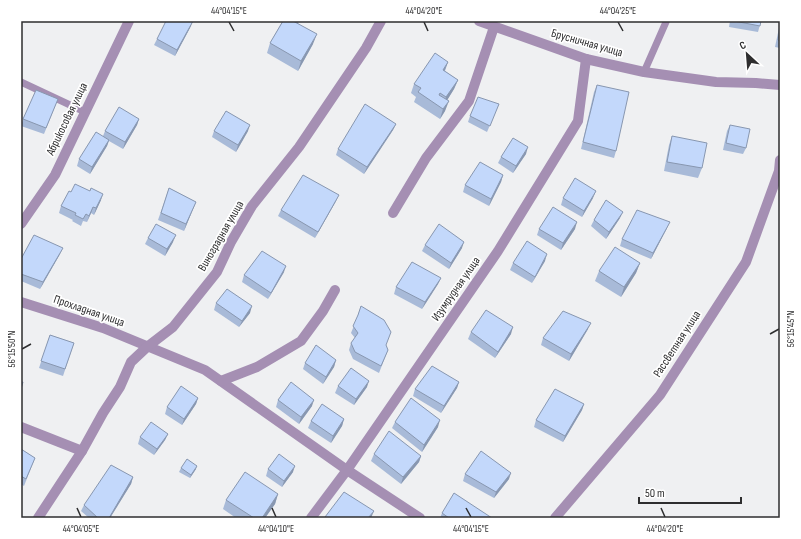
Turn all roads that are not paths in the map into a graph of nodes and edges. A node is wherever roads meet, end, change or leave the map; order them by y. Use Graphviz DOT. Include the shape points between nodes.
graph roads {
  1 [pos="129,21"];
  2 [pos="381,21"];
  3 [pos="478,21"];
  4 [pos="666,22"];
  5 [pos="494,27"];
  6 [pos="586,59"];
  7 [pos="644,72"];
  8 [pos="21,82"];
  9 [pos="780,85"];
  10 [pos="85,112"];
  11 [pos="780,160"];
  12 [pos="392,213"];
  13 [pos="21,224"];
  14 [pos="335,290"];
  15 [pos="21,302"];
  16 [pos="148,346"];
  17 [pos="221,381"];
  18 [pos="21,427"];
  19 [pos="82,452"];
  20 [pos="347,470"];
  21 [pos="38,518"];
  22 [pos="311,518"];
  23 [pos="420,518"];
  24 [pos="555,518"];
  1 -- 10 [label="street, Абрикосовая улица"];
  2 -- 16 [label="street, Виноградная улица" via="366,48 299,147 252,206 217,272 173,328"];
  3 -- 5 [label="street, Брусничная улица"];
  4 -- 7 [label="lane"];
  5 -- 6 [label="street, Брусничная улица"];
  5 -- 12 [label="street" via="469,101 426,158"];
  6 -- 7 [label="street, Брусничная улица"];
  6 -- 20 [label="street, Изумрудная улица" via="578,121 498,251"];
  7 -- 9 [label="street, Брусничная улица" via="716,82"];
  8 -- 10 [label="lane"];
  10 -- 13 [label="street, Абрикосовая улица" via="55,175"];
  11 -- 24 [label="street, Рассветная улица" via="779,171 746,262 660,395"];
  14 -- 17 [label="street" via="301,341 257,367"];
  15 -- 16 [label="street, Прохладная улица" via="103,328"];
  16 -- 17 [label="street, Прохладная улица" via="205,370"];
  16 -- 19 [label="street, Виноградная улица" via="131,362 120,387 102,413"];
  17 -- 20 [label="street, Прохладная улица"];
  18 -- 19 [label="street"];
  19 -- 21 [label="street, Виноградная улица"];
  20 -- 22 [label="street, Изумрудная улица"];
  20 -- 23 [label="street, Прохладная улица"];
}
